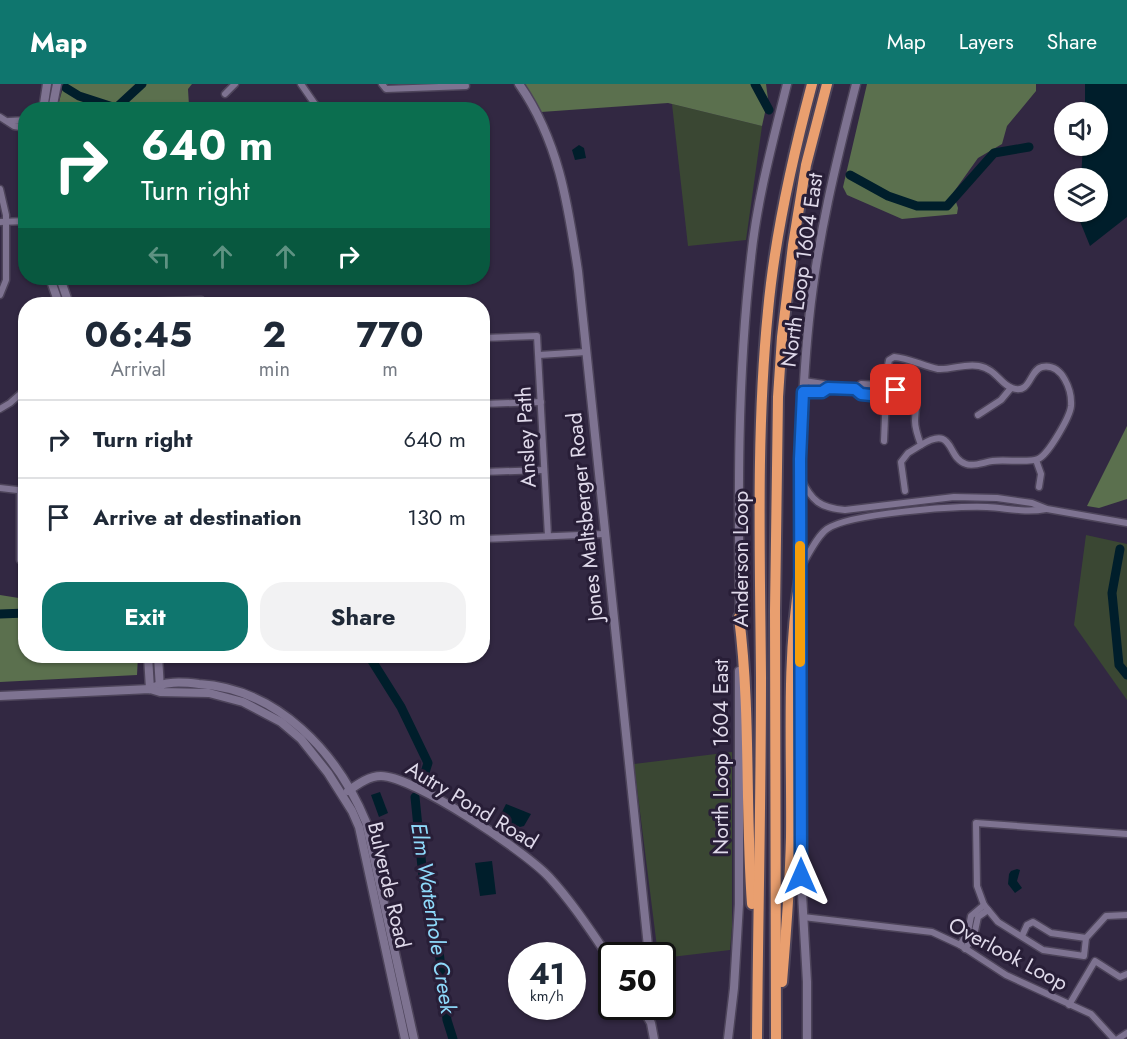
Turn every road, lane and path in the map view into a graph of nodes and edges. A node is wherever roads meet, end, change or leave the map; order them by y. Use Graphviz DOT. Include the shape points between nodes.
graph roads {
  1 [pos="47,84"];
  2 [pos="57,84"];
  3 [pos="235,84"];
  4 [pos="301,84"];
  5 [pos="519,84"];
  6 [pos="787,84"];
  7 [pos="812,84"];
  8 [pos="827,84"];
  9 [pos="856,84"];
  10 [pos="466,85"];
  11 [pos="384,86"];
  12 [pos="225,94"];
  13 [pos="44,102"];
  14 [pos="54,102"];
  15 [pos="313,102"];
  16 [pos="0,117"];
  17 [pos="18,120"];
  18 [pos="9,121"];
  19 [pos="18,127"];
  20 [pos="0,189"];
  21 [pos="18,221"];
  22 [pos="3,222"];
  23 [pos="0,295"];
  24 [pos="490,338"];
  25 [pos="586,352"];
  26 [pos="539,355"];
  27 [pos="804,381"];
  28 [pos="875,385"];
  29 [pos="828,388"];
  30 [pos="1011,388"];
  31 [pos="855,389"];
  32 [pos="886,390"];
  33 [pos="803,392"];
  34 [pos="18,396"];
  35 [pos="874,396"];
  36 [pos="540,402"];
  37 [pos="490,404"];
  38 [pos="0,409"];
  39 [pos="978,414"];
  40 [pos="884,441"];
  41 [pos="921,445"];
  42 [pos="1036,460"];
  43 [pos="544,470"];
  44 [pos="490,472"];
  45 [pos="801,477"];
  46 [pos="1039,487"];
  47 [pos="0,488"];
  48 [pos="18,490"];
  49 [pos="905,491"];
  50 [pos="1047,509"];
  51 [pos="1127,523"];
  52 [pos="604,534"];
  53 [pos="548,536"];
  54 [pos="490,539"];
  55 [pos="800,573"];
  56 [pos="740,617"];
  57 [pos="148,663"];
  58 [pos="158,663"];
  59 [pos="160,688"];
  60 [pos="150,689"];
  61 [pos="0,696"];
  62 [pos="347,792"];
  63 [pos="1127,834"];
  64 [pos="986,907"];
  65 [pos="1127,915"];
  66 [pos="803,917"];
  67 [pos="1022,936"];
  68 [pos="1086,938"];
  69 [pos="388,941"];
  70 [pos="598,942"];
  71 [pos="648,942"];
  72 [pos="962,947"];
  73 [pos="1084,956"];
  74 [pos="1095,962"];
  75 [pos="1127,974"];
  76 [pos="1069,1005"];
  77 [pos="776,1018"];
  78 [pos="649,1020"];
  79 [pos="758,1024"];
  80 [pos="1127,1033"];
  81 [pos="405,1039"];
  82 [pos="414,1039"];
  83 [pos="654,1039"];
  84 [pos="729,1039"];
  85 [pos="757,1039"];
  86 [pos="776,1039"];
  87 [pos="807,1039"];
  88 [pos="1116,1039"];
  1 -- 13 [label="main road"];
  2 -- 14 [label="main road"];
  3 -- 12 [label="street"];
  4 -- 15 [label="street"];
  5 -- 25 [label="main road, Jones Maltsberger Road" via="544,129 562,178"];
  6 -- 56 [label="main road, North Loop 1604 East" via="753,245 741,367"];
  7 -- 79 [label="highway, Anderson Loop" via="779,228 764,362"];
  8 -- 77 [label="highway, Anderson Loop" via="806,165 793,245 778,397"];
  9 -- 27 [label="main road, North Loop 1604 East" via="818,252"];
  10 -- 11 [label="street"];
  16 -- 18 [label="street"];
  17 -- 18 [label="street"];
  18 -- 19 [label="street"];
  20 -- 22 [label="street" via="6,215"];
  21 -- 22 [label="street"];
  22 -- 23 [label="street" via="6,280"];
  24 -- 26 [label="street, Ansley Path" via="537,336"];
  25 -- 26 [label="street"];
  25 -- 52 [label="main road, Jones Maltsberger Road"];
  26 -- 36 [label="street, Ansley Path"];
  27 -- 29 [label="street"];
  27 -- 33 [label="main road, North Loop 1604 East"];
  28 -- 31 [label="street" via="861,384"];
  28 -- 32 [label="street"];
  28 -- 35 [label="street"];
  29 -- 31 [label="street"];
  29 -- 33 [label="street" via="822,392"];
  30 -- 32 [label="street" via="998,375 979,366 936,368 894,357 889,360"];
  30 -- 39 [label="street" via="1001,400"];
  30 -- 42 [label="street" via="1028,385 1042,367 1057,371 1068,385 1070,412 1046,452"];
  31 -- 35 [label="street"];
  32 -- 35 [label="street"];
  32 -- 40 [label="street"];
  32 -- 41 [label="street" via="904,391 914,398 915,428"];
  33 -- 45 [label="main road, North Loop 1604 East"];
  34 -- 38 [label="street"];
  36 -- 37 [label="street"];
  36 -- 43 [label="street, Ansley Path"];
  41 -- 42 [label="street" via="942,439 958,460 970,465"];
  41 -- 49 [label="street" via="901,462"];
  42 -- 46 [label="street" via="1041,474"];
  43 -- 44 [label="street"];
  43 -- 53 [label="street, Ansley Path"];
  45 -- 50 [label="street" via="811,497 830,509 954,497 1011,499"];
  45 -- 55 [label="main road, North Loop 1604 East"];
  47 -- 48 [label="street"];
  50 -- 51 [label="street"];
  50 -- 55 [label="street" via="1030,512 957,506 849,519 826,530"];
  52 -- 53 [label="street"];
  52 -- 71 [label="main road, Jones Maltsberger Road"];
  53 -- 54 [label="street"];
  55 -- 66 [label="main road, North Loop 1604 East"];
  55 -- 77 [label="highway" via="791,724 789,900"];
  56 -- 79 [label="highway" via="747,702 749,858"];
  56 -- 84 [label="main road, North Loop 1604 East" via="739,904"];
  57 -- 60 [label="main road"];
  58 -- 59 [label="main road"];
  59 -- 60 [label="main road, Bulverde Road"];
  59 -- 62 [label="main road, Bulverde Road" via="222,695 272,717 301,739"];
  60 -- 61 [label="main road, Bulverde Road"];
  62 -- 69 [label="main road, Bulverde Road"];
  62 -- 70 [label="main road, Autry Pond Road" via="378,776 416,787 535,864 559,888"];
  63 -- 64 [label="street" via="976,823 978,886"];
  64 -- 67 [label="street" via="998,922"];
  64 -- 72 [label="street" via="971,916"];
  65 -- 68 [label="street" via="1106,916"];
  66 -- 72 [label="street, Overlook Loop" via="932,932"];
  66 -- 87 [label="main road, North Loop 1604 East"];
  67 -- 68 [label="street" via="1033,922 1051,933"];
  67 -- 73 [label="street" via="1043,950"];
  68 -- 73 [label="street"];
  69 -- 81 [label="main road, Bulverde Road"];
  69 -- 82 [label="main road, Bulverde Road"];
  72 -- 76 [label="street, Overlook Loop" via="1006,975"];
  73 -- 74 [label="street"];
  74 -- 75 [label="street" via="1120,977"];
  74 -- 76 [label="street"];
  76 -- 88 [label="street, Overlook Loop" via="1091,1014"];
  77 -- 86 [label="highway, Anderson Loop"];
  78 -- 83 [label="main road"];
  79 -- 85 [label="highway, Anderson Loop"];
  80 -- 88 [label="street"];
}
